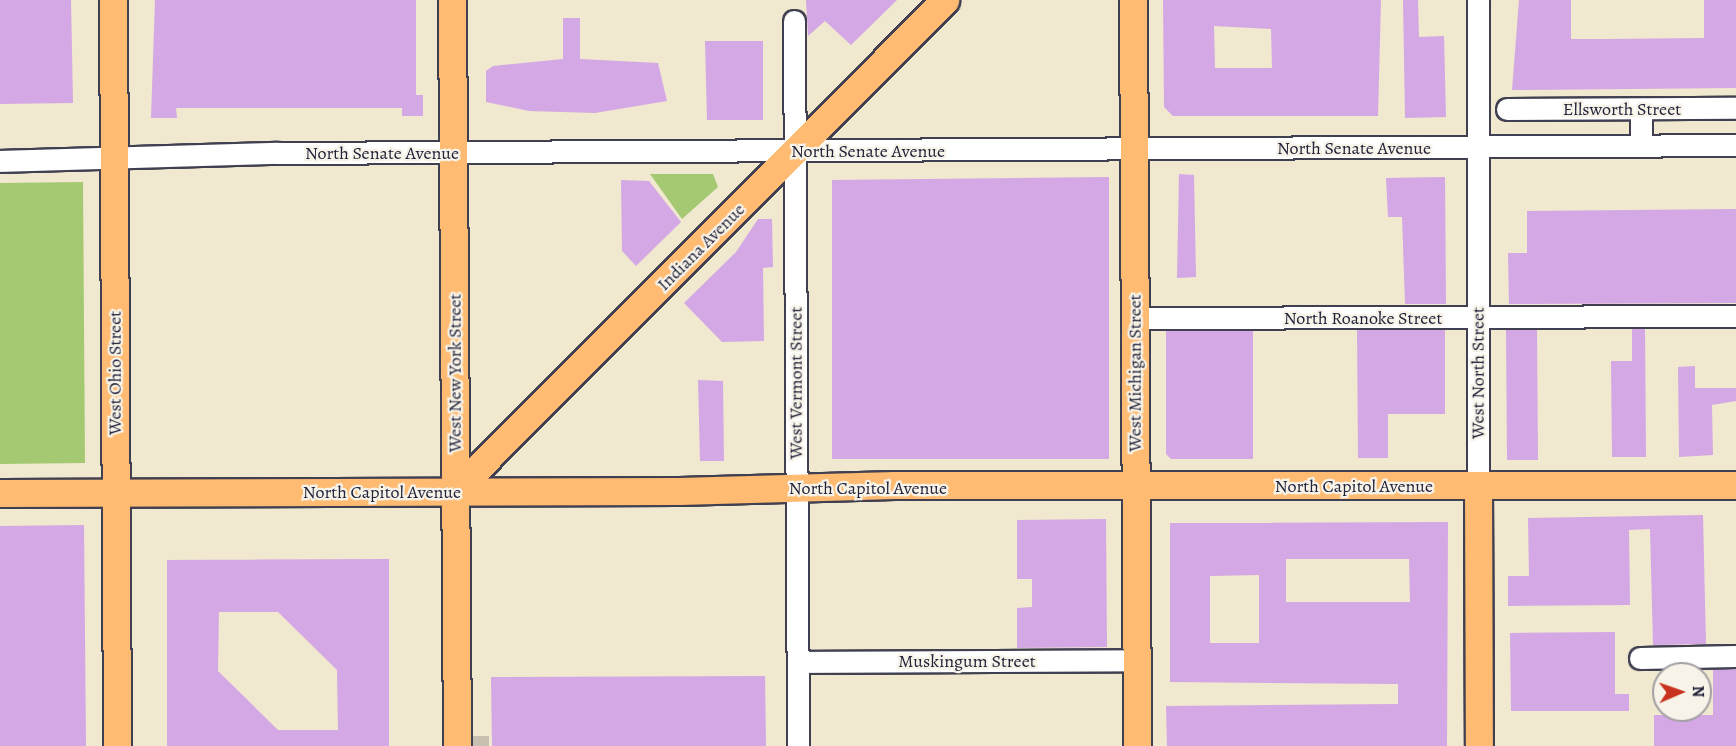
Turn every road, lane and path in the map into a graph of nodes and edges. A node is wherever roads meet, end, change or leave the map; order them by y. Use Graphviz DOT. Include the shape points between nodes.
graph roads {
  1 [pos="113,0"];
  2 [pos="452,0"];
  3 [pos="945,0"];
  4 [pos="1133,0"];
  5 [pos="1478,0"];
  6 [pos="794,21"];
  7 [pos="1736,108"];
  8 [pos="1507,109"];
  9 [pos="1641,109"];
  10 [pos="1641,146"];
  11 [pos="1736,146"];
  12 [pos="1477,147"];
  13 [pos="1134,149"];
  14 [pos="796,151"];
  15 [pos="452,152"];
  16 [pos="114,158"];
  17 [pos="0,161"];
  18 [pos="1736,316"];
  19 [pos="1477,317"];
  20 [pos="1135,318"];
  21 [pos="1736,485"];
  22 [pos="1478,486"];
  23 [pos="796,487"];
  24 [pos="1136,488"];
  25 [pos="455,491"];
  26 [pos="115,493"];
  27 [pos="0,494"];
  28 [pos="1736,657"];
  29 [pos="1640,658"];
  30 [pos="1136,660"];
  31 [pos="798,662"];
  32 [pos="117,746"];
  33 [pos="458,746"];
  34 [pos="798,746"];
  35 [pos="1137,746"];
  36 [pos="1479,746"];
  1 -- 16 [label="main road, West Ohio Street"];
  2 -- 15 [label="main road, West New York Street"];
  3 -- 14 [label="main road, Indiana Avenue"];
  4 -- 13 [label="main road, West Michigan Street"];
  5 -- 12 [label="street, West North Street"];
  6 -- 14 [label="street, West Vermont Street"];
  7 -- 9 [label="street, Ellsworth Street"];
  8 -- 9 [label="street, Ellsworth Street"];
  9 -- 10 [label="street"];
  10 -- 11 [label="street, North Senate Avenue"];
  10 -- 12 [label="street, North Senate Avenue"];
  12 -- 13 [label="street, North Senate Avenue"];
  12 -- 19 [label="street, West North Street"];
  13 -- 14 [label="street, North Senate Avenue"];
  13 -- 20 [label="main road, West Michigan Street"];
  14 -- 15 [label="street, North Senate Avenue"];
  14 -- 23 [label="street, West Vermont Street"];
  14 -- 25 [label="main road, Indiana Avenue"];
  15 -- 16 [label="street, North Senate Avenue"];
  15 -- 25 [label="main road, West New York Street"];
  16 -- 17 [label="street, North Senate Avenue"];
  16 -- 26 [label="main road, West Ohio Street"];
  18 -- 19 [label="street, North Roanoke Street"];
  19 -- 20 [label="street, North Roanoke Street"];
  19 -- 22 [label="street, West North Street"];
  20 -- 24 [label="main road, West Michigan Street"];
  21 -- 22 [label="main road, North Capitol Avenue"];
  22 -- 24 [label="main road, North Capitol Avenue"];
  22 -- 36 [label="main road, West North Street"];
  23 -- 24 [label="main road, North Capitol Avenue"];
  23 -- 25 [label="main road, North Capitol Avenue"];
  23 -- 31 [label="street, West Vermont Street"];
  24 -- 30 [label="main road, West Michigan Street"];
  25 -- 26 [label="main road, North Capitol Avenue"];
  25 -- 33 [label="main road, West New York Street"];
  26 -- 27 [label="main road, North Capitol Avenue"];
  26 -- 32 [label="main road, West Ohio Street"];
  28 -- 29 [label="street"];
  30 -- 31 [label="street, Muskingum Street"];
  30 -- 35 [label="main road, West Michigan Street"];
  31 -- 34 [label="street, West Vermont Street"];
}
